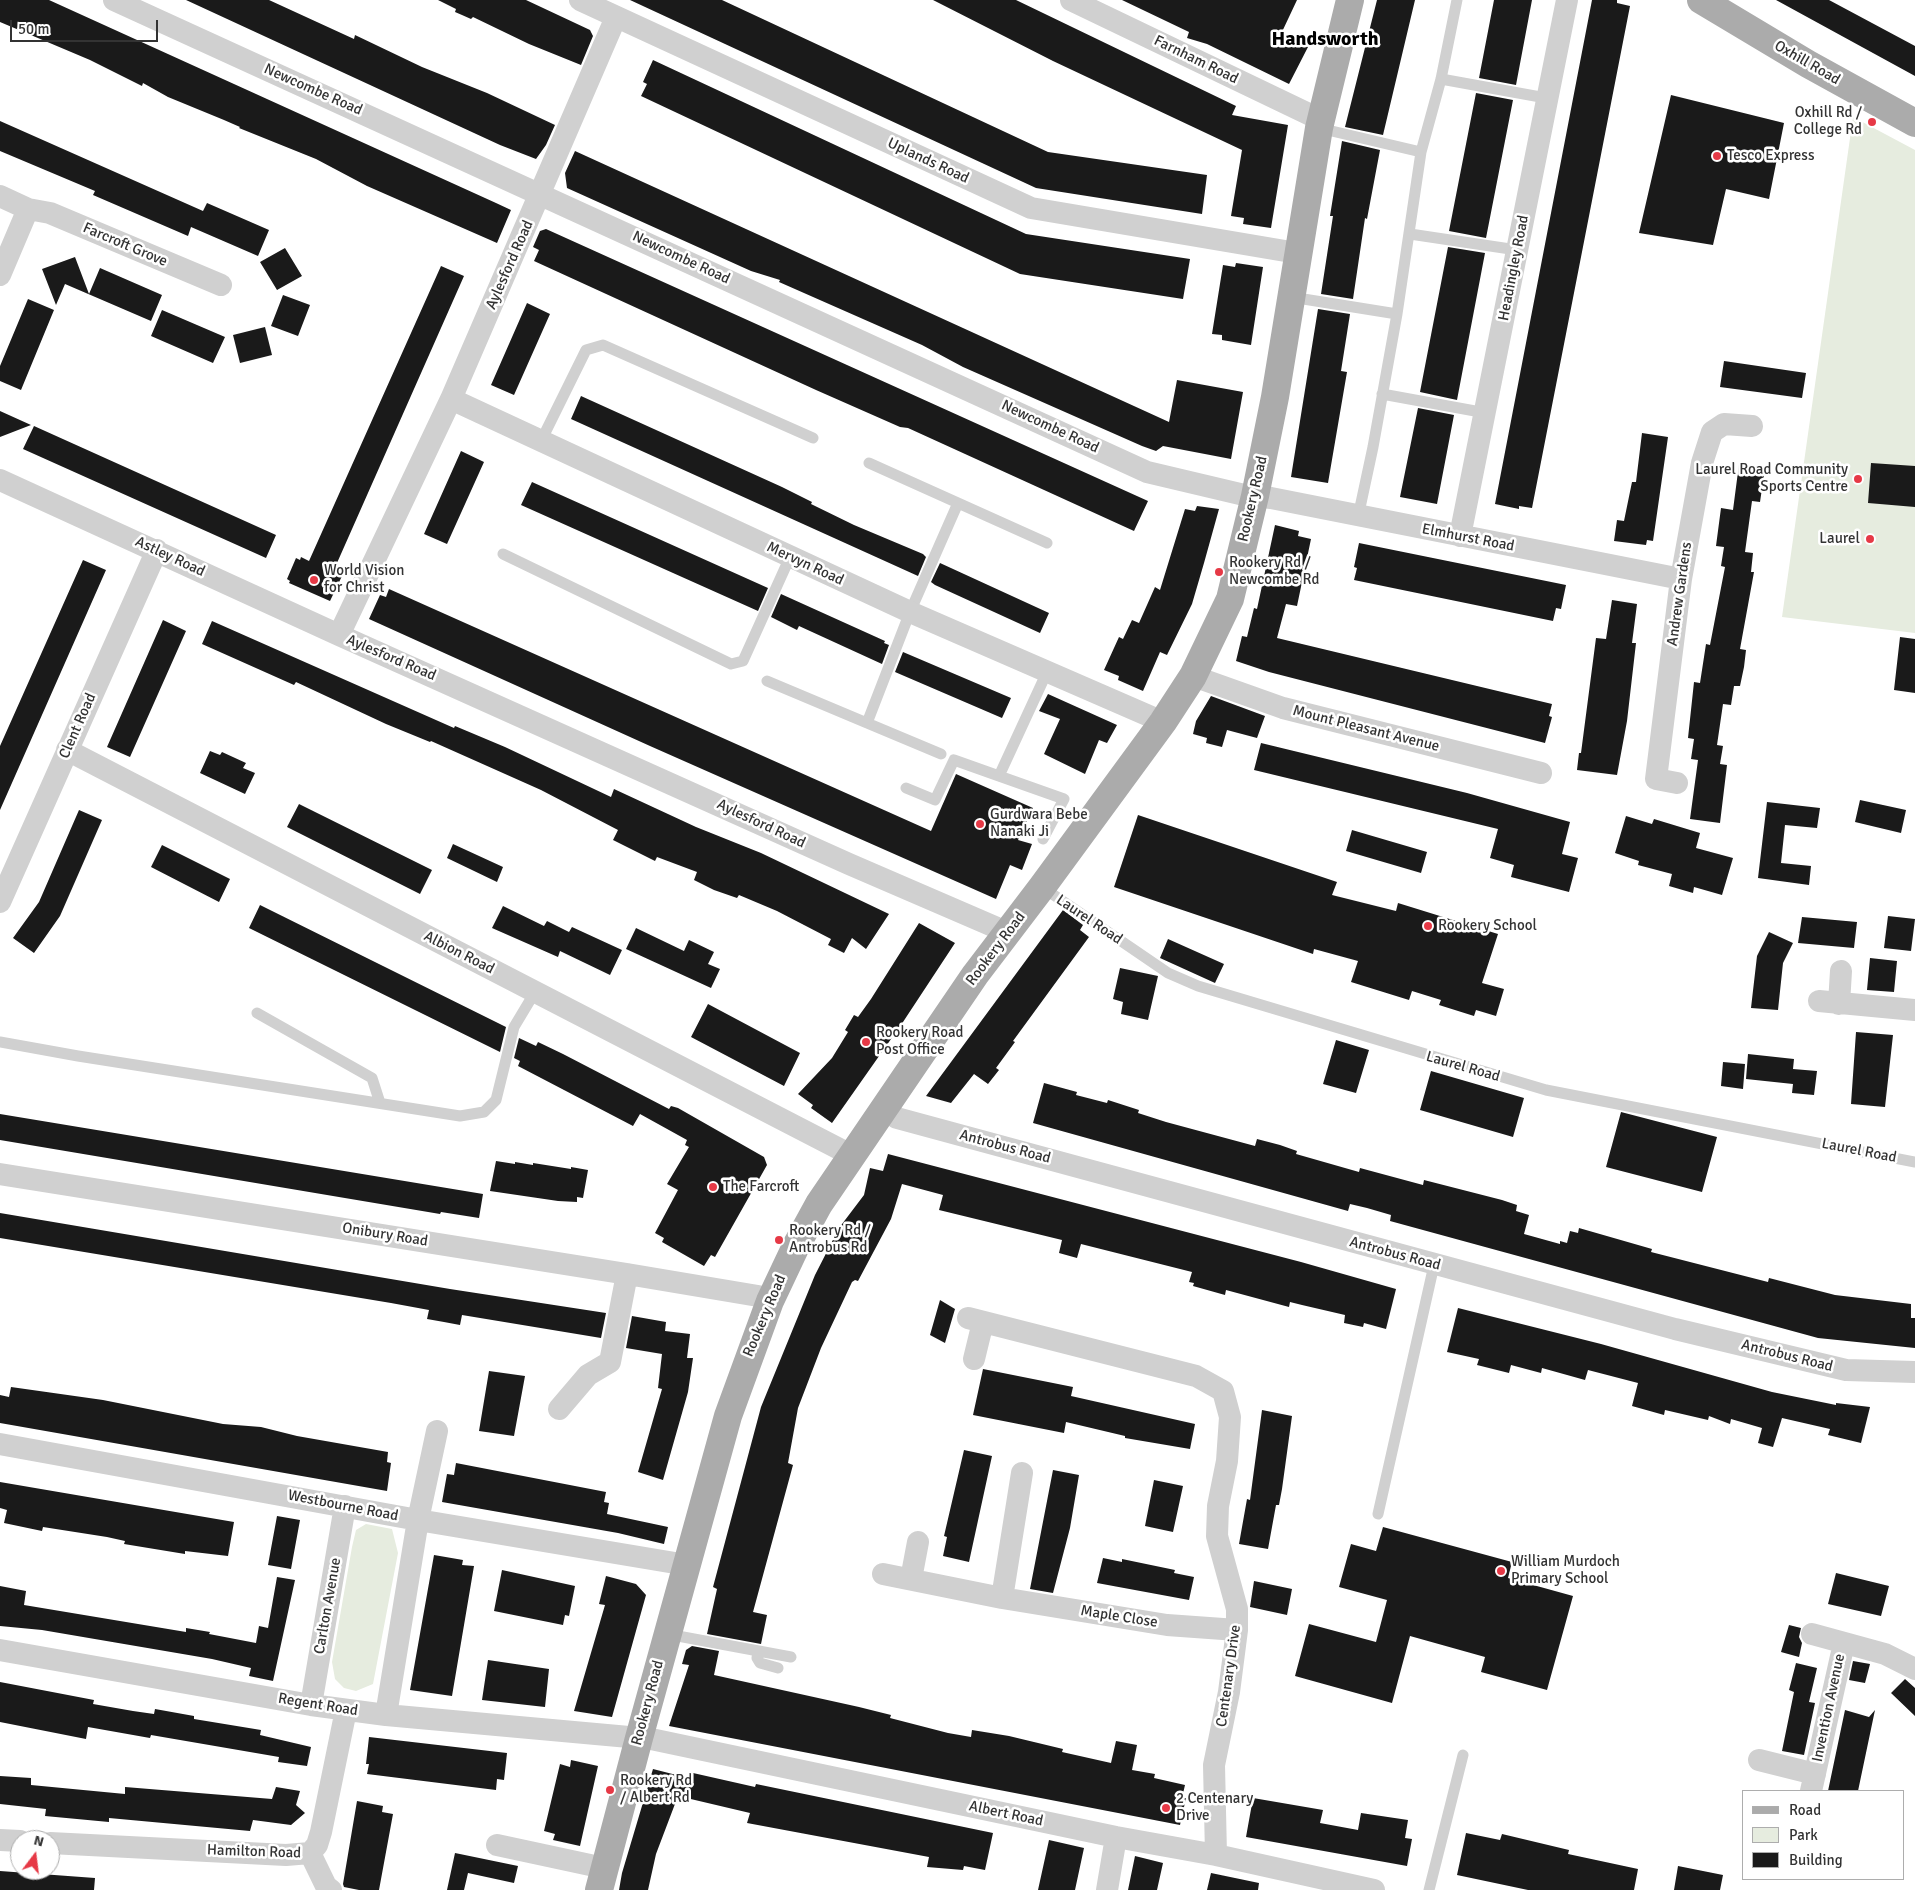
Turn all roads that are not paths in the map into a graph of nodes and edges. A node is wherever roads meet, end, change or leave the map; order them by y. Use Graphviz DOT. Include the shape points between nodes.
graph roads {
  1 [pos="114,0"];
  2 [pos="580,0"];
  3 [pos="1070,0"];
  4 [pos="1350,0"];
  5 [pos="1457,0"];
  6 [pos="1567,0"];
  7 [pos="1700,0"];
  8 [pos="616,17"];
  9 [pos="1440,79"];
  10 [pos="1546,98"];
  11 [pos="1915,123"];
  12 [pos="1320,124"];
  13 [pos="1422,152"];
  14 [pos="541,194"];
  15 [pos="0,196"];
  16 [pos="28,209"];
  17 [pos="1410,234"];
  18 [pos="1517,250"];
  19 [pos="1297,253"];
  20 [pos="0,275"];
  21 [pos="221,285"];
  22 [pos="1292,297"];
  23 [pos="1397,314"];
  24 [pos="1382,394"];
  25 [pos="451,400"];
  26 [pos="1486,413"];
  27 [pos="1752,426"];
  28 [pos="813,438"];
  29 [pos="541,441"];
  30 [pos="869,463"];
  31 [pos="0,480"];
  32 [pos="1255,496"];
  33 [pos="958,504"];
  34 [pos="1358,517"];
  35 [pos="1460,536"];
  36 [pos="1046,543"];
  37 [pos="157,550"];
  38 [pos="502,554"];
  39 [pos="790,557"];
  40 [pos="1680,580"];
  41 [pos="910,612"];
  42 [pos="339,635"];
  43 [pos="1047,672"];
  44 [pos="1193,676"];
  45 [pos="767,681"];
  46 [pos="867,722"];
  47 [pos="1162,722"];
  48 [pos="67,750"];
  49 [pos="941,754"];
  50 [pos="1542,773"];
  51 [pos="999,776"];
  52 [pos="1677,783"];
  53 [pos="906,788"];
  54 [pos="1043,839"];
  55 [pos="1042,888"];
  56 [pos="0,902"];
  57 [pos="1006,934"];
  58 [pos="1841,971"];
  59 [pos="535,992"];
  60 [pos="1915,1010"];
  61 [pos="257,1013"];
  62 [pos="0,1042"];
  63 [pos="380,1103"];
  64 [pos="882,1108"];
  65 [pos="851,1156"];
  66 [pos="1915,1162"];
  67 [pos="0,1174"];
  68 [pos="1434,1265"];
  69 [pos="627,1274"];
  70 [pos="770,1301"];
  71 [pos="974,1359"];
  72 [pos="1915,1372"];
  73 [pos="559,1410"];
  74 [pos="436,1431"];
  75 [pos="0,1444"];
  76 [pos="1022,1473"];
  77 [pos="345,1506"];
  78 [pos="1378,1514"];
  79 [pos="418,1520"];
  80 [pos="918,1542"];
  81 [pos="687,1565"];
  82 [pos="883,1574"];
  83 [pos="911,1579"];
  84 [pos="1002,1598"];
  85 [pos="1237,1630"];
  86 [pos="667,1634"];
  87 [pos="1812,1634"];
  88 [pos="1844,1642"];
  89 [pos="0,1650"];
  90 [pos="758,1651"];
  91 [pos="791,1657"];
  92 [pos="778,1668"];
  93 [pos="1915,1669"];
  94 [pos="311,1705"];
  95 [pos="346,1710"];
  96 [pos="386,1714"];
  97 [pos="639,1738"];
  98 [pos="1463,1754"];
  99 [pos="1759,1760"];
  100 [pos="1813,1782"];
  101 [pos="1116,1837"];
  102 [pos="60,1844"];
  103 [pos="497,1845"];
  104 [pos="310,1854"];
  105 [pos="1216,1855"];
  106 [pos="602,1879"];
  107 [pos="331,1890"];
  108 [pos="1107,1890"];
  109 [pos="1374,1890"];
  110 [pos="1430,1890"];
  1 -- 14 [label="street, Newcombe Road"];
  2 -- 8 [label="street, Uplands Road"];
  3 -- 12 [label="street, Farnham Road"];
  4 -- 12 [label="main road, Rookery Road"];
  5 -- 9 [label="lane"];
  6 -- 10 [label="street, Headingley Road"];
  7 -- 11 [label="main road, Oxhill Road"];
  8 -- 14 [label="street, Aylesford Road"];
  8 -- 19 [label="street, Uplands Road" via="1030,208"];
  9 -- 10 [label="lane"];
  9 -- 13 [label="lane"];
  10 -- 18 [label="street, Headingley Road"];
  12 -- 13 [label="lane"];
  12 -- 19 [label="main road, Rookery Road"];
  13 -- 17 [label="lane"];
  14 -- 25 [label="street, Aylesford Road"];
  14 -- 32 [label="street, Newcombe Road" via="1147,472"];
  15 -- 16 [label="street, Farcroft Grove"];
  16 -- 20 [label="street"];
  16 -- 21 [label="street, Farcroft Grove" via="50,213"];
  17 -- 18 [label="lane"];
  17 -- 23 [label="lane"];
  18 -- 26 [label="street, Headingley Road"];
  19 -- 22 [label="main road, Rookery Road"];
  22 -- 23 [label="lane"];
  22 -- 32 [label="main road, Rookery Road"];
  23 -- 24 [label="lane"];
  24 -- 26 [label="lane"];
  24 -- 34 [label="lane"];
  25 -- 29 [label="street, Mervyn Road"];
  25 -- 42 [label="street, Aylesford Road"];
  26 -- 35 [label="street, Headingley Road"];
  27 -- 40 [label="street, Andrew Gardens" via="1724,424 1712,432 1702,463"];
  28 -- 29 [label="lane" via="603,345 586,350"];
  29 -- 39 [label="street, Mervyn Road"];
  30 -- 33 [label="lane"];
  31 -- 37 [label="street, Astley Road"];
  32 -- 34 [label="street, Elmhurst Road"];
  32 -- 44 [label="main road, Rookery Road" via="1230,599"];
  33 -- 36 [label="lane"];
  33 -- 41 [label="lane"];
  34 -- 35 [label="street, Elmhurst Road"];
  35 -- 40 [label="street, Elmhurst Road"];
  37 -- 42 [label="street, Astley Road"];
  37 -- 48 [label="street, Clent Road"];
  38 -- 39 [label="lane" via="731,664 743,661"];
  39 -- 41 [label="street, Mervyn Road"];
  40 -- 52 [label="street, Andrew Gardens" via="1656,779"];
  41 -- 43 [label="street, Mervyn Road"];
  41 -- 46 [label="lane"];
  42 -- 57 [label="street, Aylesford Road"];
  43 -- 47 [label="street, Mervyn Road"];
  43 -- 51 [label="lane"];
  44 -- 47 [label="main road, Rookery Road"];
  44 -- 50 [label="street, Mount Pleasant Avenue" via="1284,708"];
  45 -- 46 [label="lane"];
  46 -- 49 [label="lane"];
  47 -- 55 [label="main road, Rookery Road"];
  48 -- 56 [label="street, Clent Road"];
  48 -- 59 [label="street, Albion Road"];
  51 -- 53 [label="lane" via="954,760 935,800"];
  51 -- 54 [label="lane" via="1064,799"];
  55 -- 57 [label="main road, Rookery Road"];
  55 -- 66 [label="lane, Laurel Road" via="1168,973 1198,986 1546,1090"];
  57 -- 64 [label="main road, Rookery Road"];
  58 -- 60 [label="street" via="1829,1003"];
  59 -- 63 [label="lane" via="514,1027 496,1100 484,1112 460,1116"];
  59 -- 65 [label="street, Albion Road"];
  61 -- 63 [label="lane" via="372,1078"];
  62 -- 63 [label="lane"];
  64 -- 65 [label="main road, Rookery Road"];
  64 -- 68 [label="street, Antrobus Road" via="897,1118"];
  65 -- 70 [label="main road, Rookery Road" via="819,1204"];
  67 -- 69 [label="street, Onibury Road"];
  68 -- 72 [label="street, Antrobus Road" via="1675,1329 1846,1370"];
  68 -- 78 [label="lane"];
  69 -- 70 [label="street, Onibury Road" via="758,1296"];
  69 -- 73 [label="street" via="610,1362 588,1375"];
  70 -- 81 [label="main road, Rookery Road" via="728,1416"];
  71 -- 85 [label="street, Centenary Drive" via="976,1320 1196,1376 1223,1391 1230,1417 1217,1536 1238,1609"];
  74 -- 79 [label="street"];
  75 -- 77 [label="street, Westbourne Road"];
  76 -- 84 [label="street"];
  77 -- 79 [label="street, Westbourne Road"];
  77 -- 94 [label="street, Carlton Avenue"];
  79 -- 81 [label="street, Westbourne Road"];
  79 -- 96 [label="street"];
  80 -- 83 [label="street"];
  81 -- 86 [label="main road, Rookery Road"];
  82 -- 83 [label="street, Maple Close"];
  83 -- 84 [label="street, Maple Close"];
  84 -- 85 [label="street, Maple Close" via="1167,1625"];
  85 -- 105 [label="street, Centenary Drive" via="1229,1692 1214,1764"];
  86 -- 90 [label="lane"];
  86 -- 97 [label="main road, Rookery Road"];
  87 -- 88 [label="street, Invention Avenue"];
  88 -- 93 [label="street, Invention Avenue" via="1885,1654"];
  88 -- 100 [label="street, Invention Avenue"];
  89 -- 94 [label="street, Regent Road"];
  90 -- 91 [label="lane"];
  90 -- 92 [label="lane" via="760,1663"];
  94 -- 95 [label="street, Regent Road"];
  95 -- 96 [label="street, Regent Road"];
  95 -- 104 [label="street, Hamilton Road" via="321,1832"];
  96 -- 97 [label="street, Regent Road"];
  97 -- 101 [label="street, Albert Road"];
  97 -- 106 [label="main road, Rookery Road"];
  98 -- 110 [label="lane"];
  99 -- 100 [label="street, Invention Avenue"];
  101 -- 105 [label="street, Albert Road"];
  101 -- 108 [label="street"];
  102 -- 104 [label="street, Hamilton Road"];
  103 -- 106 [label="street"];
  104 -- 107 [label="street"];
  105 -- 109 [label="street, Albert Road"];
}
